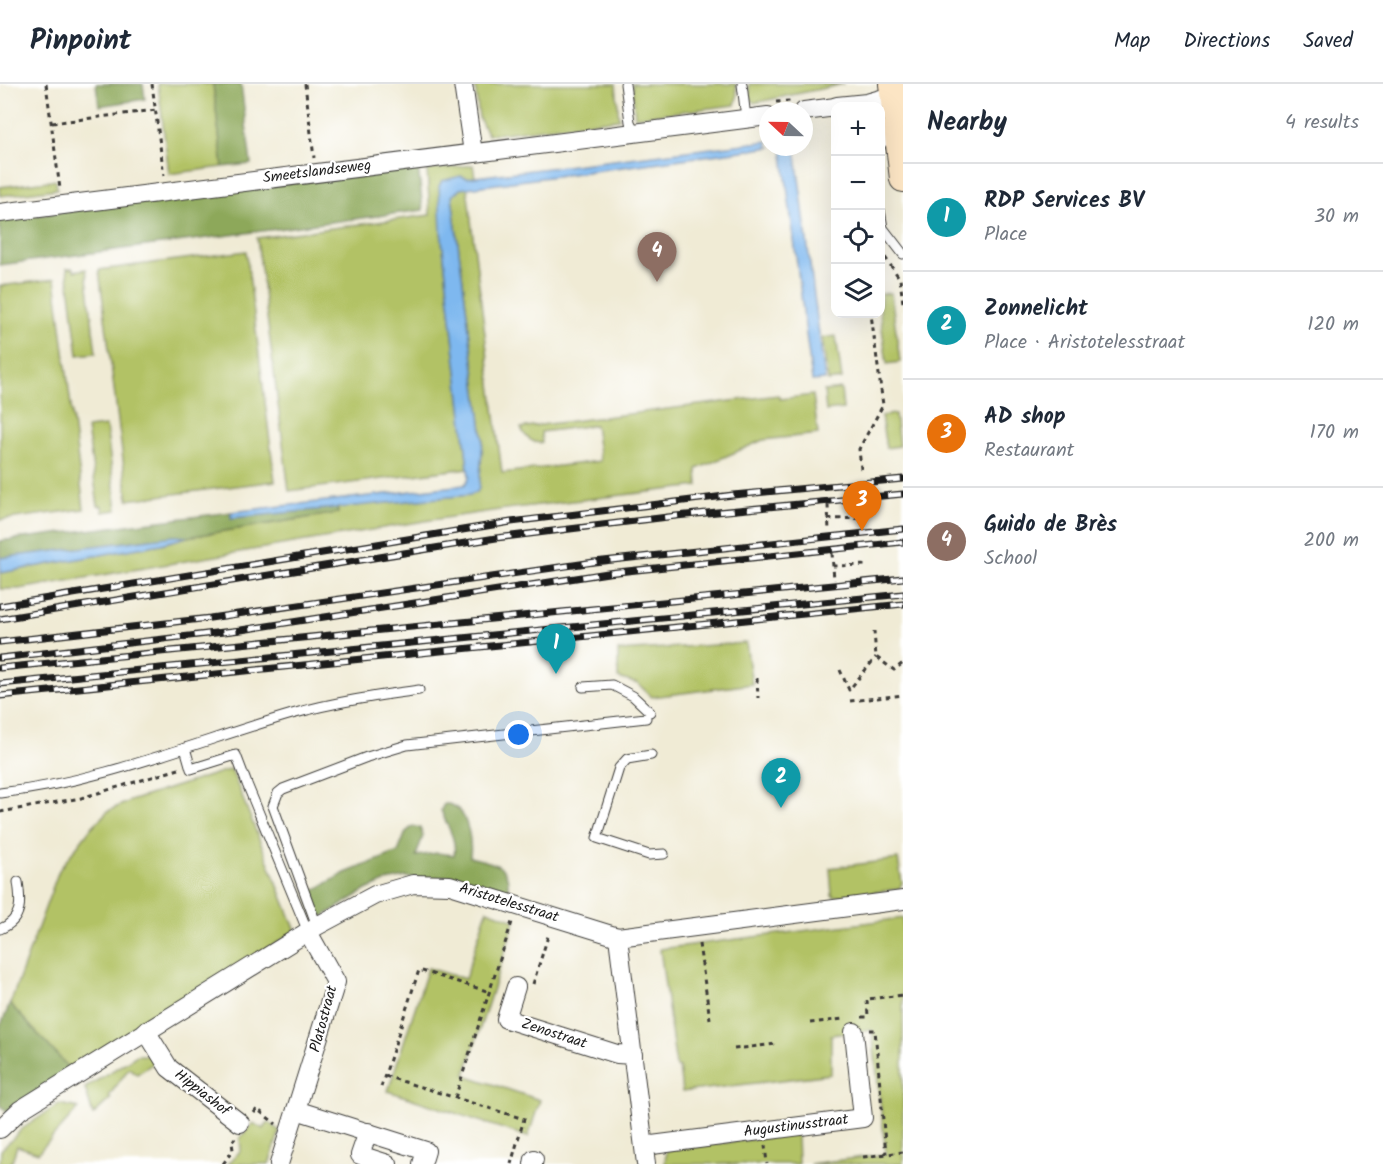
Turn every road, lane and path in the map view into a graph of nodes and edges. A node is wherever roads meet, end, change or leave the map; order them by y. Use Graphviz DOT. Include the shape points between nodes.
graph roads {
  1 [pos="46,84"];
  2 [pos="152,84"];
  3 [pos="305,84"];
  4 [pos="464,84"];
  5 [pos="625,84"];
  6 [pos="742,84"];
  7 [pos="893,100"];
  8 [pos="876,102"];
  9 [pos="831,108"];
  10 [pos="156,110"];
  11 [pos="813,110"];
  12 [pos="759,117"];
  13 [pos="746,118"];
  14 [pos="52,123"];
  15 [pos="885,129"];
  16 [pos="635,132"];
  17 [pos="473,153"];
  18 [pos="316,172"];
  19 [pos="903,179"];
  20 [pos="166,193"];
  21 [pos="63,205"];
  22 [pos="0,213"];
  23 [pos="885,231"];
  24 [pos="903,254"];
  25 [pos="885,257"];
  26 [pos="903,303"];
  27 [pos="872,318"];
  28 [pos="861,469"];
  29 [pos="828,505"];
  30 [pos="865,518"];
  31 [pos="828,519"];
  32 [pos="829,532"];
  33 [pos="831,553"];
  34 [pos="869,565"];
  35 [pos="833,566"];
  36 [pos="834,580"];
  37 [pos="874,632"];
  38 [pos="876,657"];
  39 [pos="903,663"];
  40 [pos="840,670"];
  41 [pos="757,678"];
  42 [pos="583,687"];
  43 [pos="419,690"];
  44 [pos="903,695"];
  45 [pos="758,698"];
  46 [pos="850,701"];
  47 [pos="185,748"];
  48 [pos="651,754"];
  49 [pos="190,766"];
  50 [pos="0,793"];
  51 [pos="0,812"];
  52 [pos="664,854"];
  53 [pos="18,882"];
  54 [pos="903,900"];
  55 [pos="517,906"];
  56 [pos="554,917"];
  57 [pos="696,927"];
  58 [pos="0,929"];
  59 [pos="312,929"];
  60 [pos="618,937"];
  61 [pos="516,987"];
  62 [pos="490,992"];
  63 [pos="903,995"];
  64 [pos="710,1019"];
  65 [pos="810,1023"];
  66 [pos="856,1025"];
  67 [pos="146,1031"];
  68 [pos="776,1044"];
  69 [pos="734,1048"];
  70 [pos="633,1055"];
  71 [pos="385,1076"];
  72 [pos="381,1088"];
  73 [pos="455,1098"];
  74 [pos="296,1110"];
  75 [pos="240,1123"];
  76 [pos="0,1129"];
  77 [pos="368,1132"];
  78 [pos="644,1146"];
  79 [pos="903,1152"];
  80 [pos="886,1154"];
  81 [pos="863,1157"];
  82 [pos="279,1164"];
  83 [pos="388,1164"];
  84 [pos="422,1164"];
  85 [pos="511,1164"];
  86 [pos="646,1164"];
  1 -- 14 [label="path"];
  2 -- 10 [label="path"];
  3 -- 18 [label="path"];
  4 -- 17 [label="street"];
  5 -- 16 [label="lane"];
  6 -- 13 [label="lane"];
  7 -- 8 [label="street"];
  7 -- 15 [label="lane"];
  7 -- 19 [label="main road"];
  9 -- 11 [label="street"];
  10 -- 14 [label="path"];
  10 -- 20 [label="path"];
  12 -- 13 [label="street, Smeetslandseweg"];
  13 -- 16 [label="street, Smeetslandseweg"];
  14 -- 21 [label="path"];
  16 -- 17 [label="street, Smeetslandseweg"];
  17 -- 18 [label="street, Smeetslandseweg"];
  18 -- 20 [label="street, Smeetslandseweg"];
  20 -- 21 [label="street, Smeetslandseweg"];
  21 -- 22 [label="street, Smeetslandseweg"];
  23 -- 24 [label="lane"];
  25 -- 26 [label="path" via="900,279"];
  27 -- 28 [label="path" via="883,405 859,449"];
  29 -- 31 [label="path"];
  30 -- 31 [label="path"];
  31 -- 32 [label="path"];
  33 -- 35 [label="path"];
  34 -- 35 [label="path"];
  35 -- 36 [label="path"];
  37 -- 38 [label="path"];
  38 -- 39 [label="path" via="894,670"];
  38 -- 40 [label="path" via="849,690"];
  41 -- 45 [label="path"];
  42 -- 59 [label="lane" via="612,685 633,696 648,715 407,745 278,793 273,806"];
  43 -- 47 [label="lane" via="311,709"];
  44 -- 46 [label="path"];
  47 -- 49 [label="lane"];
  47 -- 50 [label="lane" via="76,779"];
  48 -- 52 [label="lane" via="627,759 620,768 597,838 649,855"];
  49 -- 51 [label="path" via="81,798"];
  49 -- 59 [label="lane" via="191,769 236,755"];
  53 -- 58 [label="lane" via="19,910"];
  54 -- 57 [label="street, Aristotelesstraat"];
  55 -- 56 [label="street, Aristotelesstraat"];
  55 -- 59 [label="street, Aristotelesstraat" via="450,885 413,884 375,895"];
  55 -- 62 [label="path"];
  56 -- 60 [label="street, Aristotelesstraat"];
  56 -- 61 [label="path" via="530,991"];
  57 -- 60 [label="street, Aristotelesstraat"];
  57 -- 64 [label="path"];
  59 -- 67 [label="street, Aristotelesstraat"];
  59 -- 74 [label="street, Platostraat" via="336,982"];
  60 -- 70 [label="street"];
  61 -- 70 [label="street, Zenostraat" via="506,1019 617,1054"];
  62 -- 71 [label="path" via="419,969"];
  62 -- 73 [label="path"];
  63 -- 66 [label="path" via="867,999 868,1017"];
  65 -- 66 [label="path"];
  66 -- 78 [label="street, Augustinusstraat" via="863,1118"];
  66 -- 80 [label="path" via="875,1030"];
  67 -- 75 [label="street, Hippiashof" via="169,1068"];
  67 -- 76 [label="street, Aristotelesstraat" via="20,1110"];
  68 -- 69 [label="path"];
  70 -- 78 [label="street"];
  71 -- 72 [label="path"];
  71 -- 73 [label="path"];
  73 -- 85 [label="path" via="524,1119"];
  74 -- 77 [label="street"];
  74 -- 82 [label="street, Platostraat"];
  77 -- 83 [label="street" via="360,1155"];
  77 -- 84 [label="street" via="426,1151"];
  78 -- 86 [label="street"];
  79 -- 80 [label="path"];
  80 -- 81 [label="path"];
}
